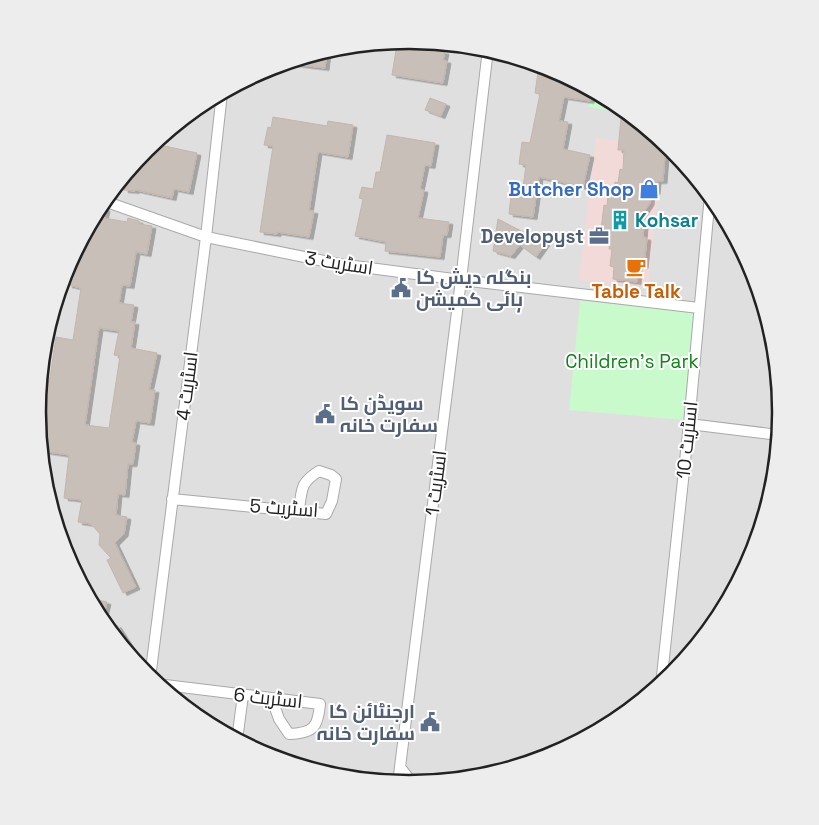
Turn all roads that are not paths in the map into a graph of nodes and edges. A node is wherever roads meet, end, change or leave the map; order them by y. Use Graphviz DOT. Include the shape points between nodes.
graph roads {
  1 [pos="487,58"];
  2 [pos="221,102"];
  3 [pos="112,204"];
  4 [pos="709,207"];
  5 [pos="206,237"];
  6 [pos="461,280"];
  7 [pos="699,308"];
  8 [pos="689,424"];
  9 [pos="772,434"];
  10 [pos="172,498"];
  11 [pos="299,510"];
  12 [pos="151,667"];
  13 [pos="662,673"];
  14 [pos="170,686"];
  15 [pos="243,695"];
  16 [pos="273,702"];
  17 [pos="238,732"];
  18 [pos="400,767"];
  19 [pos="399,776"];
  20 [pos="407,776"];
  1 -- 6 [label="street, اسٹریٹ 1"];
  2 -- 5 [label="street, اسٹریٹ 4"];
  3 -- 5 [label="street, اسٹریٹ 3"];
  4 -- 7 [label="street, اسٹریٹ 10"];
  5 -- 6 [label="street, اسٹریٹ 3" via="339,264"];
  5 -- 10 [label="street, اسٹریٹ 4"];
  6 -- 7 [label="street, اسٹریٹ 3"];
  6 -- 18 [label="street, اسٹریٹ 1"];
  7 -- 8 [label="street, اسٹریٹ 10"];
  8 -- 9 [label="street"];
  8 -- 13 [label="street, اسٹریٹ 10"];
  10 -- 11 [label="street, اسٹریٹ 5" via="326,514 336,479 319,471 309,477 303,485"];
  10 -- 12 [label="street, اسٹریٹ 4"];
  14 -- 15 [label="street, اسٹریٹ 6"];
  15 -- 16 [label="street, اسٹریٹ 6" via="320,704 314,728 304,734 290,734 279,719"];
  15 -- 17 [label="street"];
  18 -- 19 [label="street, اسٹریٹ 1"];
  18 -- 20 [label="street"];
}
